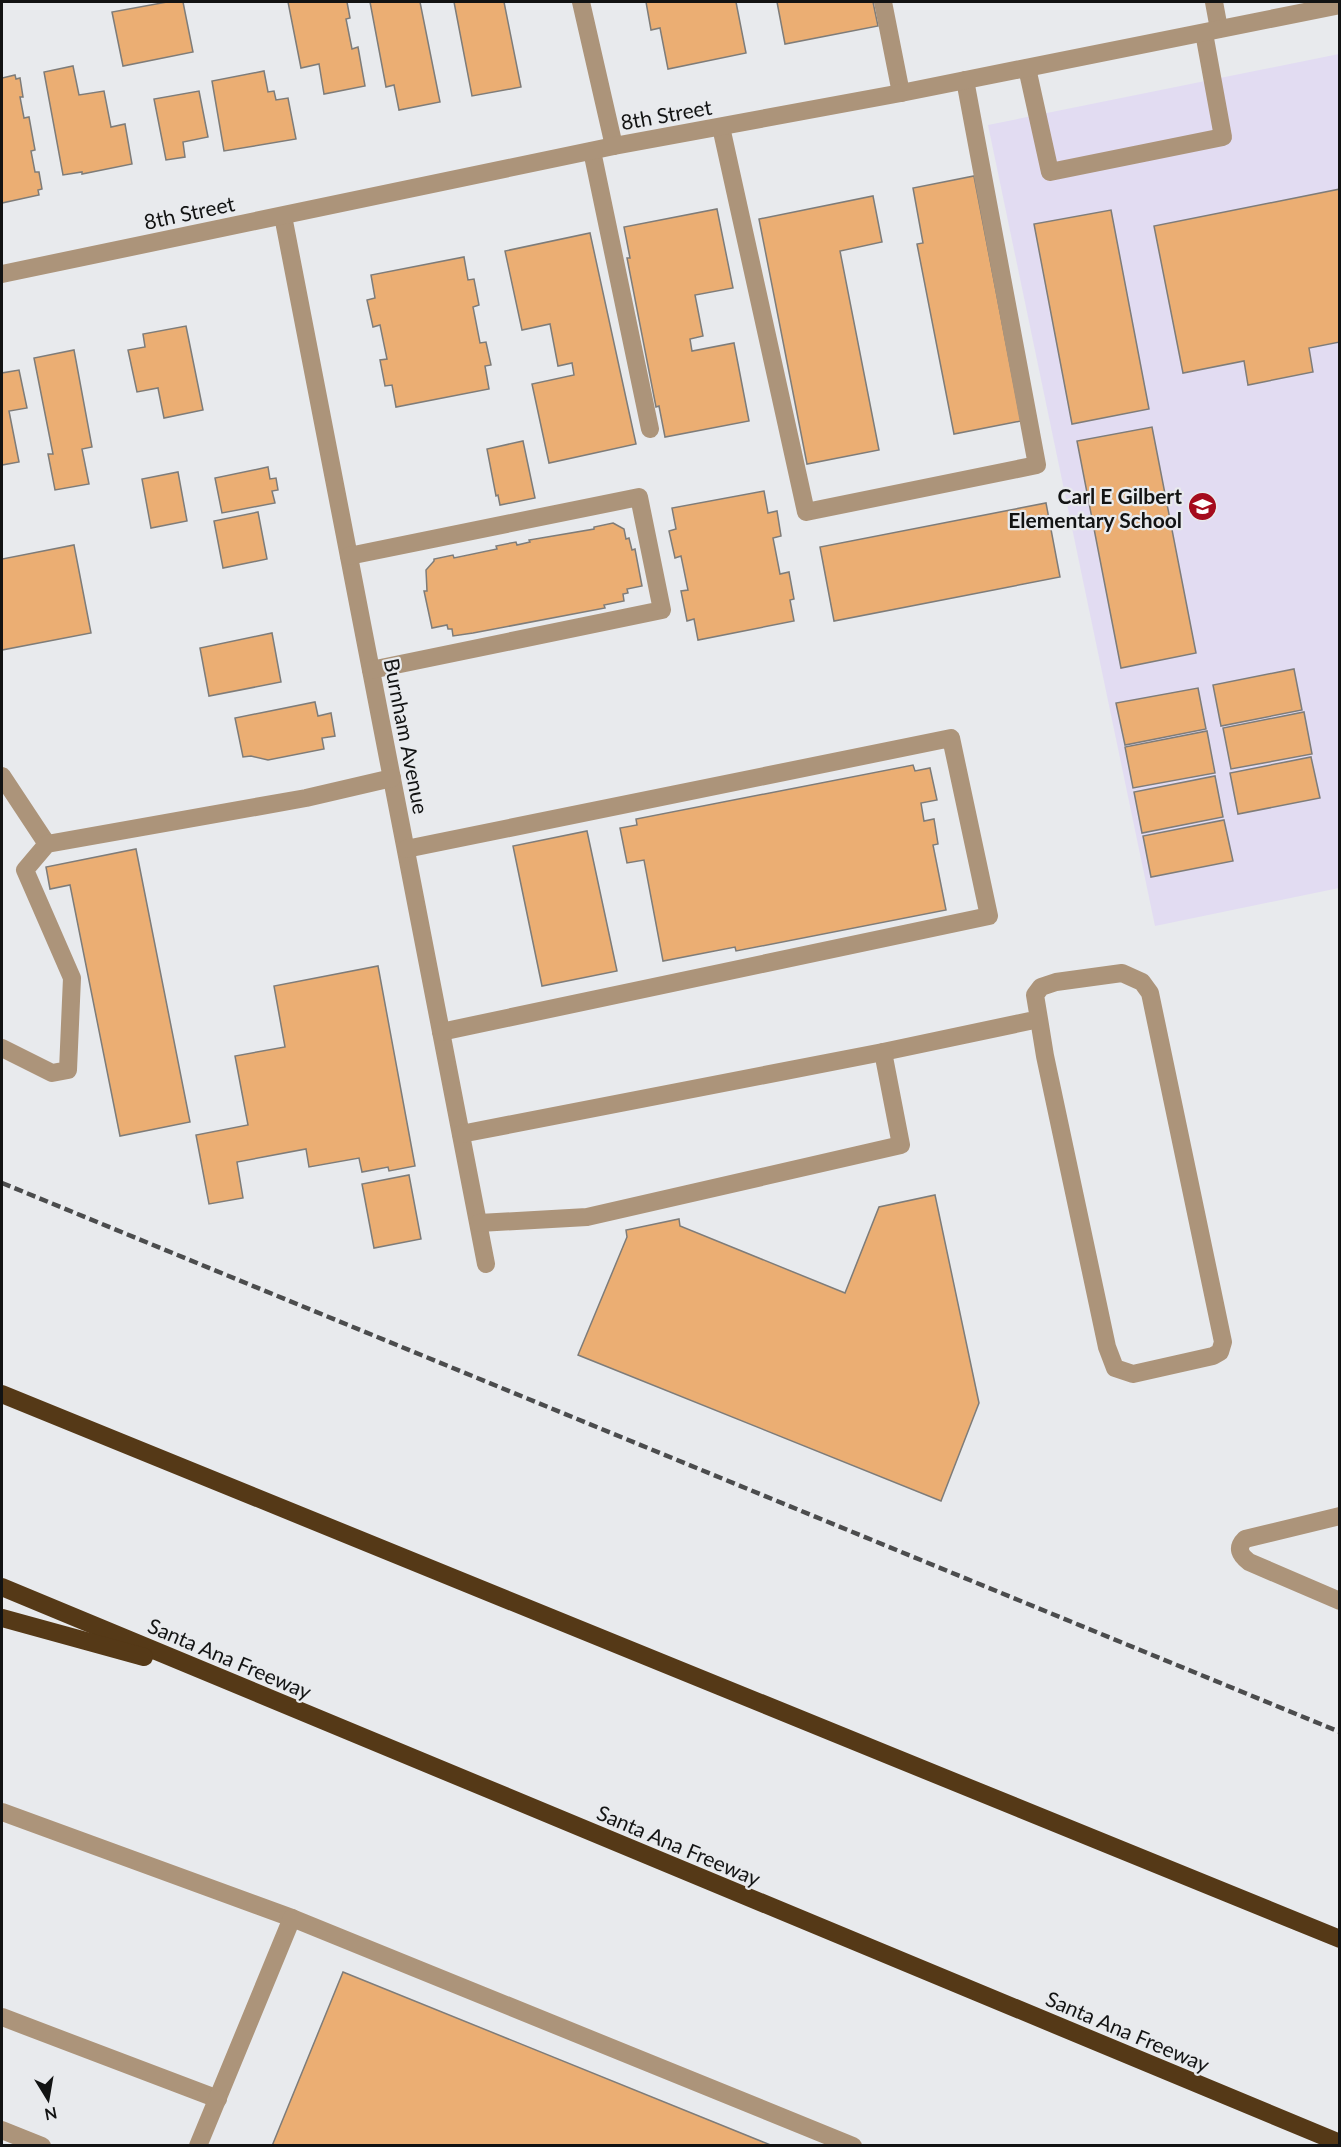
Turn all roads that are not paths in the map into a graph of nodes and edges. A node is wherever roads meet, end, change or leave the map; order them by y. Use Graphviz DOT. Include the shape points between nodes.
graph roads {
  1 [pos="581,2"];
  2 [pos="884,2"];
  3 [pos="1214,2"];
  4 [pos="1340,5"];
  5 [pos="1312,6"];
  6 [pos="1211,31"];
  7 [pos="1027,69"];
  8 [pos="966,80"];
  9 [pos="901,93"];
  10 [pos="721,127"];
  11 [pos="614,146"];
  12 [pos="592,151"];
  13 [pos="283,216"];
  14 [pos="2,274"];
  15 [pos="650,429"];
  16 [pos="349,556"];
  17 [pos="371,670"];
  18 [pos="2,776"];
  19 [pos="392,778"];
  20 [pos="47,844"];
  21 [pos="406,849"];
  22 [pos="1039,1019"];
  23 [pos="441,1032"];
  24 [pos="2,1048"];
  25 [pos="883,1052"];
  26 [pos="461,1134"];
  27 [pos="479,1223"];
  28 [pos="486,1264"];
  29 [pos="2,1394"];
  30 [pos="1340,1516"];
  31 [pos="2,1587"];
  32 [pos="1340,1601"];
  33 [pos="2,1618"];
  34 [pos="215,1676"];
  35 [pos="2,1812"];
  36 [pos="292,1918"];
  37 [pos="1340,1939"];
  38 [pos="2,2017"];
  39 [pos="218,2099"];
  40 [pos="2,2130"];
  41 [pos="1340,2143"];
  42 [pos="42,2145"];
  43 [pos="198,2145"];
  44 [pos="853,2145"];
  1 -- 11 [label="street"];
  2 -- 9 [label="street"];
  3 -- 6 [label="street"];
  4 -- 5 [label="street, 8th Street"];
  5 -- 6 [label="street, 8th Street"];
  6 -- 7 [label="street, 8th Street"];
  6 -- 7 [label="street" via="1222,137 1200,142 1050,172"];
  7 -- 8 [label="street, 8th Street"];
  8 -- 9 [label="street, 8th Street"];
  8 -- 10 [label="street" via="1037,465 806,512"];
  9 -- 10 [label="street, 8th Street"];
  10 -- 11 [label="street, 8th Street"];
  11 -- 12 [label="street, 8th Street"];
  12 -- 13 [label="street, 8th Street"];
  12 -- 15 [label="street"];
  13 -- 14 [label="street, 8th Street"];
  13 -- 16 [label="street, Burnham Avenue"];
  16 -- 17 [label="street, Burnham Avenue"];
  16 -- 17 [label="street" via="639,497 662,610"];
  17 -- 19 [label="street, Burnham Avenue"];
  18 -- 20 [label="street"];
  19 -- 20 [label="street" via="294,800"];
  19 -- 21 [label="street, Burnham Avenue"];
  20 -- 24 [label="street" via="25,870 72,978 68,1070 52,1073"];
  21 -- 23 [label="street, Burnham Avenue"];
  21 -- 23 [label="street" via="951,738 989,916"];
  22 -- 22 [label="street" via="1107,1347 1115,1368 1133,1374 1213,1356 1220,1352 1222,1342 1150,993 1142,982 1122,973 1056,982 1041,987 1035,995"];
  22 -- 25 [label="street"];
  23 -- 26 [label="street, Burnham Avenue"];
  25 -- 26 [label="street"];
  25 -- 27 [label="street" via="901,1145 587,1217"];
  26 -- 27 [label="street, Burnham Avenue"];
  27 -- 28 [label="street, Burnham Avenue"];
  29 -- 37 [label="highway"];
  30 -- 32 [label="street" via="1245,1539 1239,1551 1249,1562"];
  31 -- 34 [label="highway, Santa Ana Freeway"];
  33 -- 34 [label="highway"];
  34 -- 41 [label="highway, Santa Ana Freeway"];
  35 -- 36 [label="street"];
  36 -- 39 [label="street"];
  36 -- 44 [label="street"];
  38 -- 39 [label="street"];
  39 -- 43 [label="street"];
  40 -- 42 [label="street"];
}
